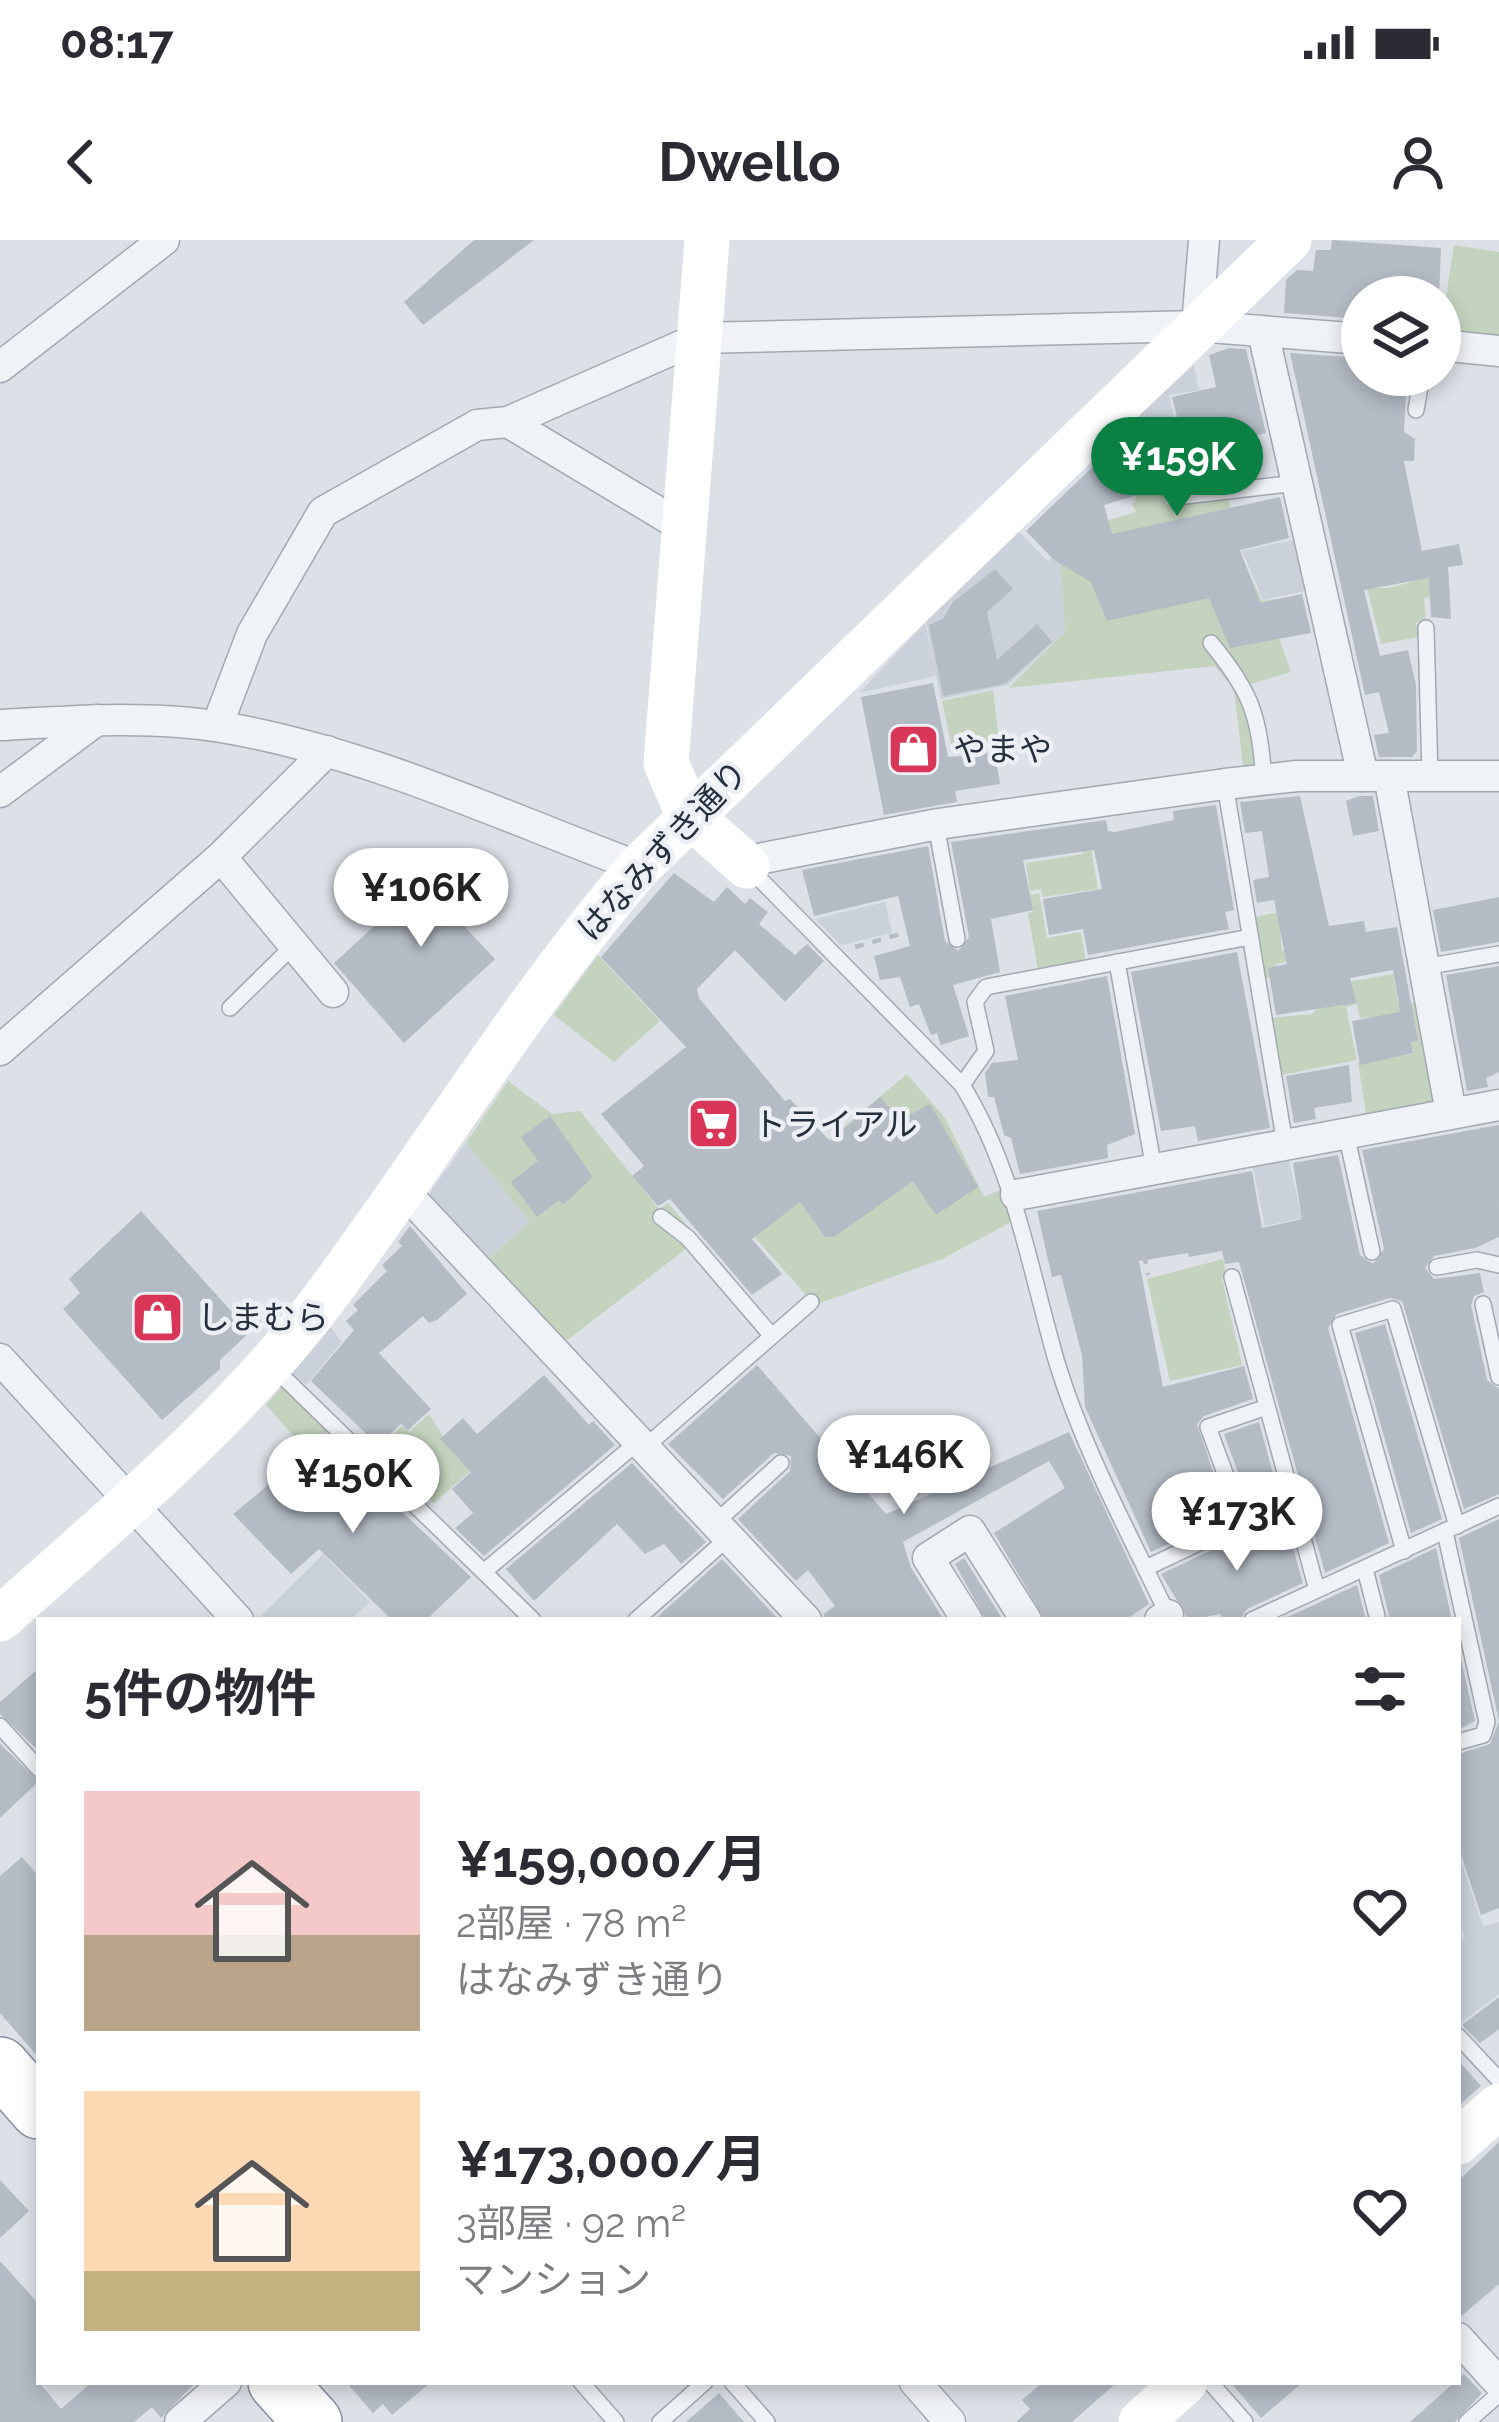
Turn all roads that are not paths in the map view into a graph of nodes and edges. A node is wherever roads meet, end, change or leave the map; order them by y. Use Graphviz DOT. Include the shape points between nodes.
graph roads {
  1 [pos="164,240"];
  2 [pos="707,240"];
  3 [pos="1204,240"];
  4 [pos="1289,240"];
  5 [pos="1197,326"];
  6 [pos="1263,332"];
  7 [pos="699,338"];
  8 [pos="1341,338"];
  9 [pos="1461,347"];
  10 [pos="1499,352"];
  11 [pos="0,367"];
  12 [pos="1418,396"];
  13 [pos="1416,410"];
  14 [pos="508,422"];
  15 [pos="1297,483"];
  16 [pos="1176,497"];
  17 [pos="682,527"];
  18 [pos="1426,628"];
  19 [pos="1211,643"];
  20 [pos="98,720"];
  21 [pos="0,724"];
  22 [pos="217,726"];
  23 [pos="327,751"];
  24 [pos="1376,776"];
  25 [pos="1430,776"];
  26 [pos="1499,776"];
  27 [pos="1264,780"];
  28 [pos="1225,784"];
  29 [pos="0,792"];
  30 [pos="688,814"];
  31 [pos="936,825"];
  32 [pos="221,856"];
  33 [pos="747,866"];
  34 [pos="638,867"];
  35 [pos="1250,938"];
  36 [pos="957,939"];
  37 [pos="294,945"];
  38 [pos="1499,954"];
  39 [pos="1117,962"];
  40 [pos="1424,967"];
  41 [pos="333,992"];
  42 [pos="230,1008"];
  43 [pos="0,1050"];
  44 [pos="962,1085"];
  45 [pos="1499,1105"];
  46 [pos="1451,1113"];
  47 [pos="1346,1133"];
  48 [pos="1285,1144"];
  49 [pos="1142,1171"];
  50 [pos="402,1189"];
  51 [pos="1016,1196"];
  52 [pos="661,1217"];
  53 [pos="1372,1252"];
  54 [pos="1499,1265"];
  55 [pos="1437,1267"];
  56 [pos="1232,1277"];
  57 [pos="811,1302"];
  58 [pos="1483,1304"];
  59 [pos="771,1335"];
  60 [pos="0,1359"];
  61 [pos="269,1363"];
  62 [pos="1499,1377"];
  63 [pos="1264,1408"];
  64 [pos="641,1445"];
  65 [pos="781,1463"];
  66 [pos="1289,1500"];
  67 [pos="130,1502"];
  68 [pos="1499,1506"];
  69 [pos="1243,1522"];
  70 [pos="1451,1529"];
  71 [pos="722,1530"];
  72 [pos="1403,1551"];
  73 [pos="1146,1568"];
  74 [pos="1365,1569"];
  75 [pos="486,1570"];
  76 [pos="1317,1590"];
  77 [pos="235,1617"];
  78 [pos="530,1617"];
  79 [pos="639,1617"];
  80 [pos="803,1617"];
  81 [pos="965,1617"];
  82 [pos="1024,1617"];
  83 [pos="1166,1617"];
  84 [pos="1258,1617"];
  85 [pos="1377,1617"];
  86 [pos="0,1618"];
  87 [pos="0,1726"];
  88 [pos="1461,1741"];
  89 [pos="36,1766"];
  90 [pos="1461,2039"];
  91 [pos="0,2066"];
  92 [pos="1499,2080"];
  93 [pos="1499,2106"];
  94 [pos="36,2107"];
  95 [pos="0,2110"];
  96 [pos="1461,2139"];
  97 [pos="36,2151"];
  98 [pos="1461,2341"];
  99 [pos="1499,2384"];
  100 [pos="223,2385"];
  101 [pos="241,2385"];
  102 [pos="280,2385"];
  103 [pos="584,2385"];
  104 [pos="702,2385"];
  105 [pos="735,2385"];
  106 [pos="919,2385"];
  107 [pos="1183,2385"];
  108 [pos="1213,2385"];
  109 [pos="1499,2394"];
  110 [pos="180,2422"];
  111 [pos="274,2422"];
  112 [pos="313,2422"];
  113 [pos="616,2422"];
  114 [pos="660,2422"];
  115 [pos="767,2422"];
  116 [pos="950,2422"];
  117 [pos="1141,2422"];
  118 [pos="1245,2422"];
  119 [pos="1467,2422"];
  1 -- 11 [label="street"];
  2 -- 7 [label="street"];
  3 -- 5 [label="street"];
  4 -- 5 [label="street, はなみずき通り"];
  5 -- 6 [label="street"];
  5 -- 7 [label="street"];
  5 -- 30 [label="street, はなみずき通り"];
  6 -- 8 [label="street"];
  6 -- 15 [label="street"];
  7 -- 14 [label="street"];
  7 -- 17 [label="street"];
  9 -- 10 [label="street"];
  12 -- 13 [label="lane"];
  14 -- 17 [label="street"];
  14 -- 22 [label="street" via="477,425 322,512 252,634"];
  15 -- 16 [label="lane"];
  15 -- 24 [label="street"];
  17 -- 30 [label="street" via="664,736 672,785"];
  18 -- 25 [label="lane"];
  19 -- 27 [label="lane" via="1256,707"];
  20 -- 21 [label="street"];
  20 -- 22 [label="street"];
  20 -- 29 [label="street"];
  22 -- 23 [label="street"];
  23 -- 32 [label="street"];
  23 -- 34 [label="street"];
  24 -- 25 [label="street"];
  24 -- 27 [label="street"];
  24 -- 40 [label="street"];
  25 -- 26 [label="street"];
  27 -- 28 [label="street"];
  28 -- 31 [label="street"];
  28 -- 35 [label="lane"];
  30 -- 33 [label="street"];
  30 -- 34 [label="street, はなみずき通り"];
  31 -- 33 [label="street"];
  31 -- 36 [label="lane"];
  32 -- 37 [label="street"];
  32 -- 43 [label="street"];
  33 -- 44 [label="lane"];
  34 -- 50 [label="street, はなみずき通り" via="575,940"];
  35 -- 39 [label="lane"];
  35 -- 48 [label="lane"];
  37 -- 41 [label="street"];
  37 -- 42 [label="lane"];
  38 -- 40 [label="lane"];
  39 -- 44 [label="lane" via="986,987 975,1001 986,1051"];
  39 -- 49 [label="lane"];
  40 -- 46 [label="street"];
  44 -- 51 [label="lane"];
  45 -- 46 [label="street"];
  46 -- 47 [label="street"];
  47 -- 48 [label="street"];
  47 -- 53 [label="lane"];
  48 -- 49 [label="street"];
  49 -- 51 [label="street"];
  50 -- 61 [label="street, はなみずき通り"];
  50 -- 64 [label="street"];
  51 -- 73 [label="lane" via="1078,1424"];
  52 -- 59 [label="lane"];
  54 -- 55 [label="lane"];
  56 -- 63 [label="lane"];
  57 -- 59 [label="lane"];
  58 -- 62 [label="lane"];
  59 -- 64 [label="lane"];
  60 -- 67 [label="street"];
  61 -- 67 [label="street, はなみずき通り"];
  61 -- 75 [label="lane"];
  63 -- 66 [label="lane"];
  63 -- 69 [label="lane" via="1208,1427"];
  64 -- 71 [label="street"];
  64 -- 75 [label="lane"];
  65 -- 71 [label="lane"];
  66 -- 69 [label="lane"];
  66 -- 76 [label="lane"];
  67 -- 77 [label="street"];
  67 -- 86 [label="street, はなみずき通り"];
  68 -- 70 [label="lane"];
  69 -- 73 [label="lane"];
  70 -- 72 [label="lane"];
  70 -- 72 [label="lane" via="1394,1309 1340,1325"];
  70 -- 88 [label="lane" via="1487,1722 1483,1735"];
  71 -- 79 [label="lane"];
  71 -- 80 [label="street"];
  72 -- 74 [label="lane"];
  73 -- 83 [label="lane"];
  74 -- 76 [label="lane"];
  74 -- 85 [label="lane"];
  75 -- 78 [label="lane"];
  76 -- 84 [label="lane"];
  81 -- 82 [label="street" via="928,1558 970,1531"];
  87 -- 89 [label="lane"];
  90 -- 92 [label="lane"];
  91 -- 94 [label="highway"];
  93 -- 96 [label="street"];
  95 -- 97 [label="highway"];
  98 -- 99 [label="street"];
  100 -- 110 [label="street"];
  101 -- 111 [label="highway"];
  102 -- 112 [label="highway"];
  103 -- 113 [label="lane"];
  104 -- 114 [label="lane"];
  105 -- 115 [label="lane"];
  106 -- 116 [label="street"];
  107 -- 117 [label="street"];
  108 -- 118 [label="lane"];
  109 -- 119 [label="lane"];
}
